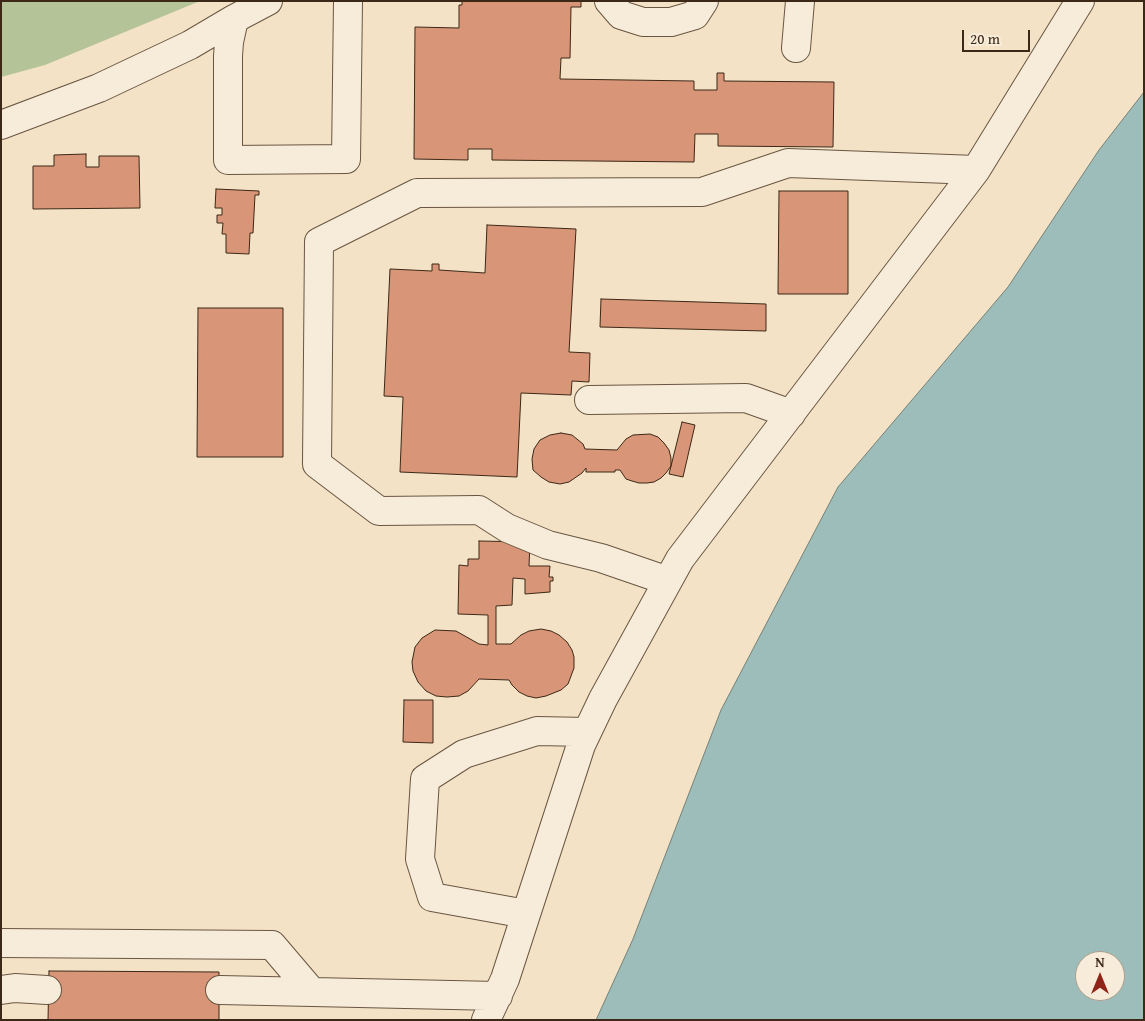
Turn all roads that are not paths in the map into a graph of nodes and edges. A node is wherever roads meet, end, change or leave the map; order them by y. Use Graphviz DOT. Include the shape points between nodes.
graph roads {
  1 [pos="268,1"];
  2 [pos="348,1"];
  3 [pos="609,1"];
  4 [pos="704,1"];
  5 [pos="800,1"];
  6 [pos="1080,1"];
  7 [pos="234,19"];
  8 [pos="796,48"];
  9 [pos="1,125"];
  10 [pos="976,170"];
  11 [pos="589,400"];
  12 [pos="790,414"];
  13 [pos="668,581"];
  14 [pos="587,732"];
  15 [pos="526,914"];
  16 [pos="1,943"];
  17 [pos="1,990"];
  18 [pos="47,990"];
  19 [pos="220,990"];
  20 [pos="312,992"];
  21 [pos="492,1008"];
  1 -- 7 [label="lane"];
  2 -- 7 [label="lane" via="346,159 228,160 228,56"];
  3 -- 4 [label="lane" via="621,15 643,22 670,22 695,15"];
  5 -- 8 [label="lane"];
  6 -- 10 [label="lane"];
  7 -- 9 [label="lane" via="190,45 99,88"];
  10 -- 12 [label="lane"];
  10 -- 13 [label="lane" via="788,163 702,192 417,193 319,242 317,464 379,511 479,510 507,528 548,545 601,558"];
  11 -- 12 [label="lane" via="746,398"];
  12 -- 13 [label="lane" via="680,559"];
  13 -- 14 [label="lane"];
  14 -- 15 [label="lane"];
  14 -- 15 [label="lane" via="537,732 464,754 425,779 420,859 432,897"];
  15 -- 21 [label="lane"];
  16 -- 20 [label="lane" via="272,945"];
  17 -- 18 [label="lane"];
  19 -- 20 [label="lane"];
  20 -- 21 [label="lane"];
}
